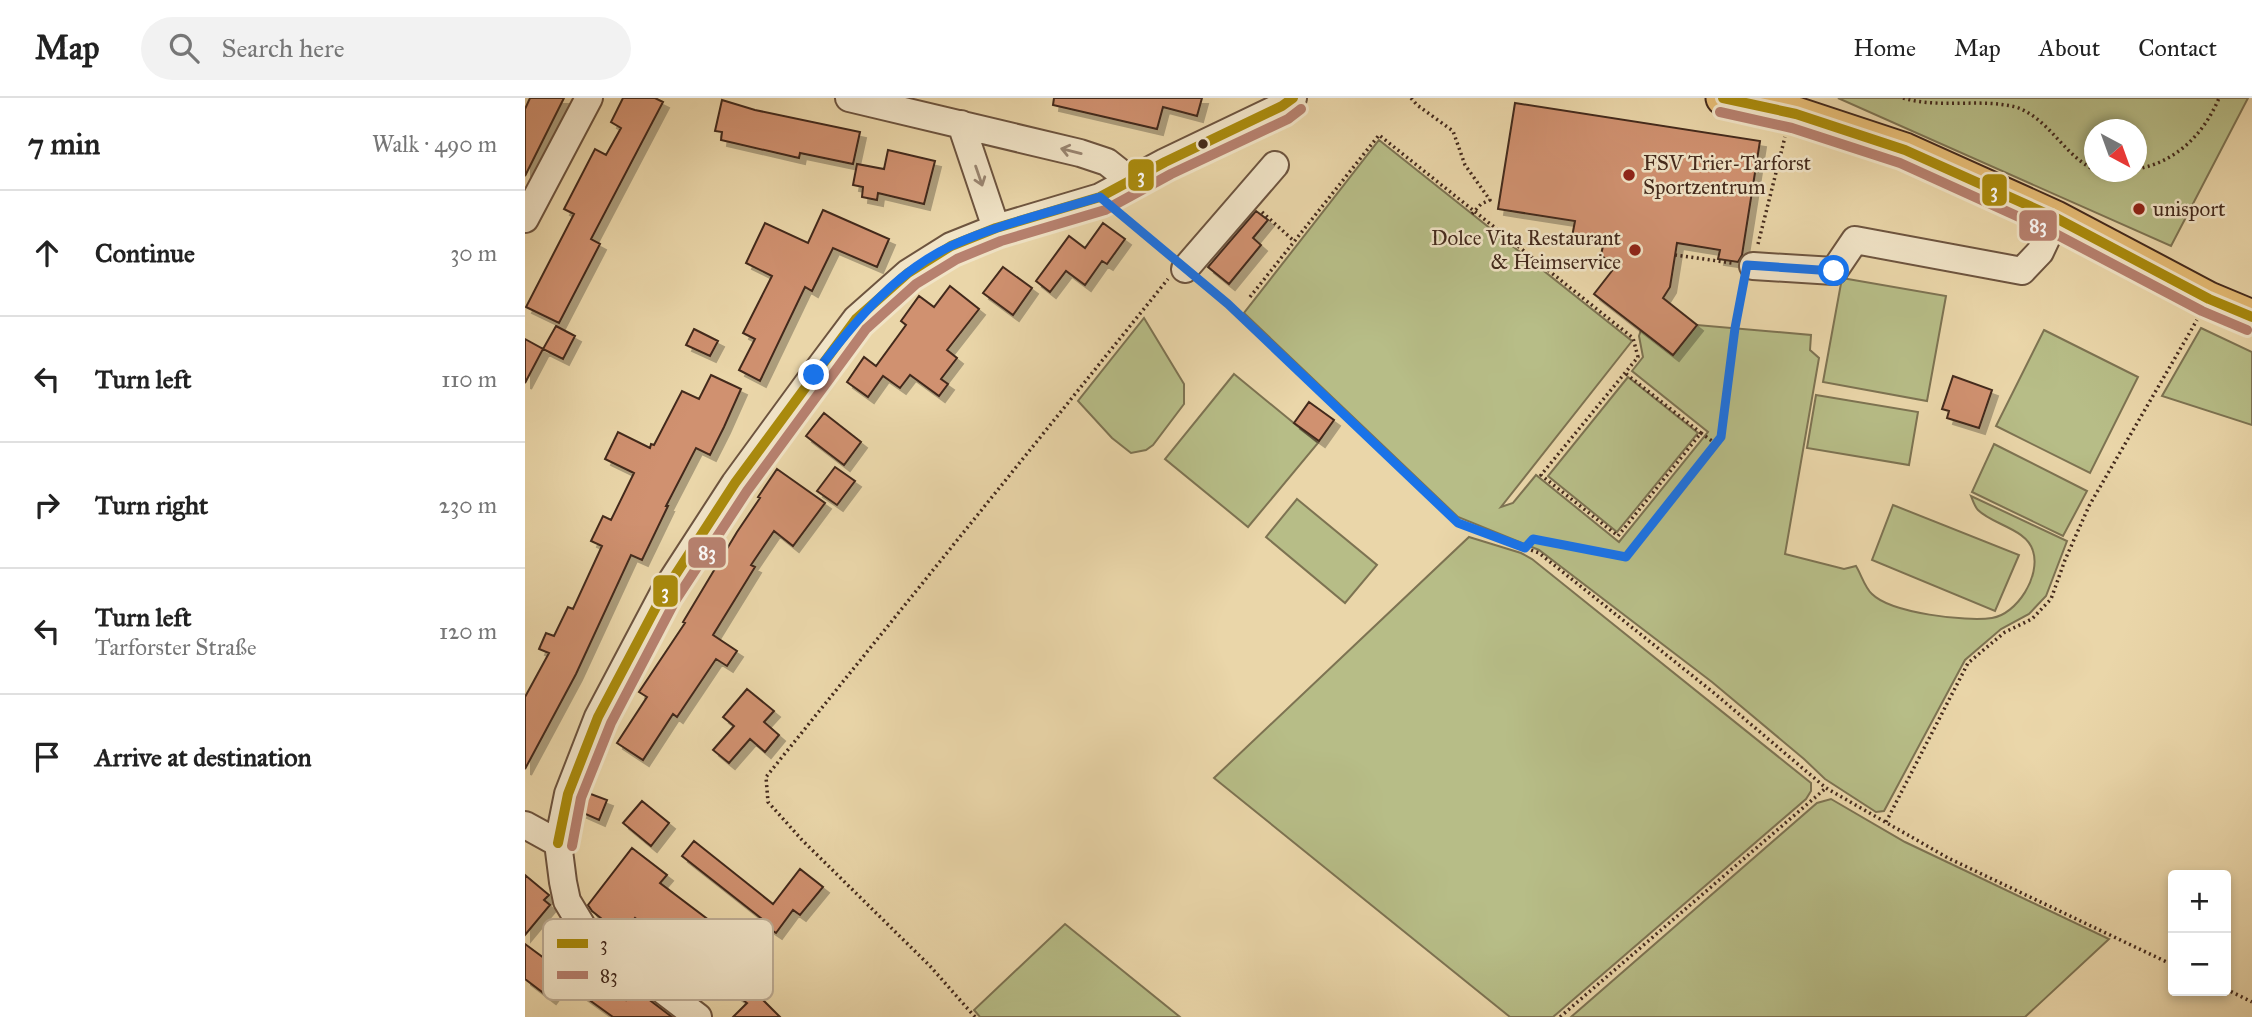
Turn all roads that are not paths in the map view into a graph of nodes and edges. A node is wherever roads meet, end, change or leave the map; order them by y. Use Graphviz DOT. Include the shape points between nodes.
graph roads {
  1 [pos="589,98"];
  2 [pos="849,98"];
  3 [pos="1723,98"];
  4 [pos="1283,100"];
  5 [pos="961,124"];
  6 [pos="1275,165"];
  7 [pos="1131,181"];
  8 [pos="2056,218"];
  9 [pos="525,219"];
  10 [pos="996,228"];
  11 [pos="1750,265"];
  12 [pos="1182,267"];
  13 [pos="2252,317"];
  14 [pos="525,825"];
  15 [pos="558,843"];
  16 [pos="578,919"];
  17 [pos="676,1000"];
  18 [pos="698,1017"];
  1 -- 9 [label="street"];
  2 -- 5 [label="street"];
  3 -- 8 [label="main road" via="1796,114 1905,150"];
  4 -- 7 [label="street" via="1252,121"];
  7 -- 5 [label="street, one-way" via="1107,162"];
  5 -- 10 [label="street, one-way"];
  6 -- 12 [label="street"];
  7 -- 10 [label="street" via="1100,197"];
  8 -- 11 [label="street" via="2040,252 2022,271 1855,240 1834,271"];
  8 -- 13 [label="main road"];
  10 -- 15 [label="street" via="951,246 908,273 856,319 735,482 663,594 598,717 568,794"];
  14 -- 15 [label="street"];
  15 -- 16 [label="street" via="567,901"];
  17 -- 18 [label="street"];
}
